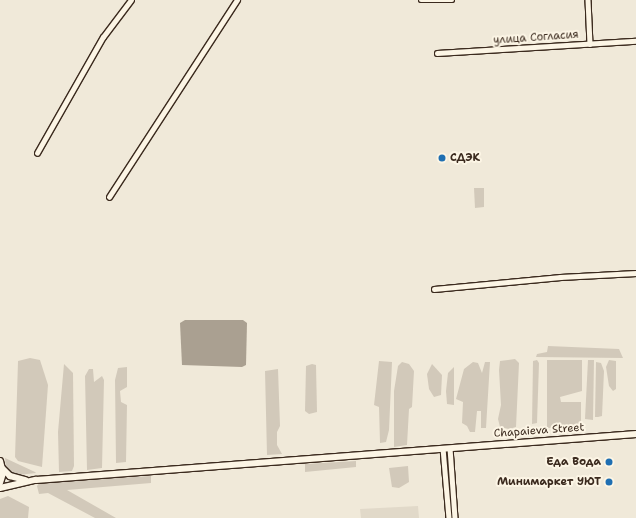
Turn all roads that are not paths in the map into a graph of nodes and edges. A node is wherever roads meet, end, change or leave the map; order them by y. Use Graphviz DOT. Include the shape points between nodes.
graph roads {
  1 [pos="131,0"];
  2 [pos="237,0"];
  3 [pos="421,0"];
  4 [pos="431,0"];
  5 [pos="452,0"];
  6 [pos="588,0"];
  7 [pos="636,41"];
  8 [pos="590,44"];
  9 [pos="436,53"];
  10 [pos="37,154"];
  11 [pos="109,196"];
  12 [pos="636,273"];
  13 [pos="434,289"];
  14 [pos="636,434"];
  15 [pos="447,448"];
  16 [pos="0,460"];
  17 [pos="3,469"];
  18 [pos="36,480"];
  19 [pos="0,483"];
  20 [pos="0,488"];
  21 [pos="449,518"];
  22 [pos="455,518"];
  1 -- 10 [label="street" via="103,37"];
  2 -- 11 [label="street"];
  3 -- 4 [label="street"];
  4 -- 5 [label="street"];
  6 -- 8 [label="street"];
  7 -- 8 [label="street, улица Согласия"];
  8 -- 9 [label="street, улица Согласия"];
  12 -- 13 [label="street" via="560,276"];
  14 -- 15 [label="main road, Chapaieva Street"];
  15 -- 18 [label="main road, Chapaieva Street"];
  15 -- 21 [label="street"];
  15 -- 22 [label="street"];
  16 -- 17 [label="main road"];
  17 -- 18 [label="main road" via="12,478"];
  17 -- 19 [label="main road"];
  18 -- 20 [label="main road"];
}
